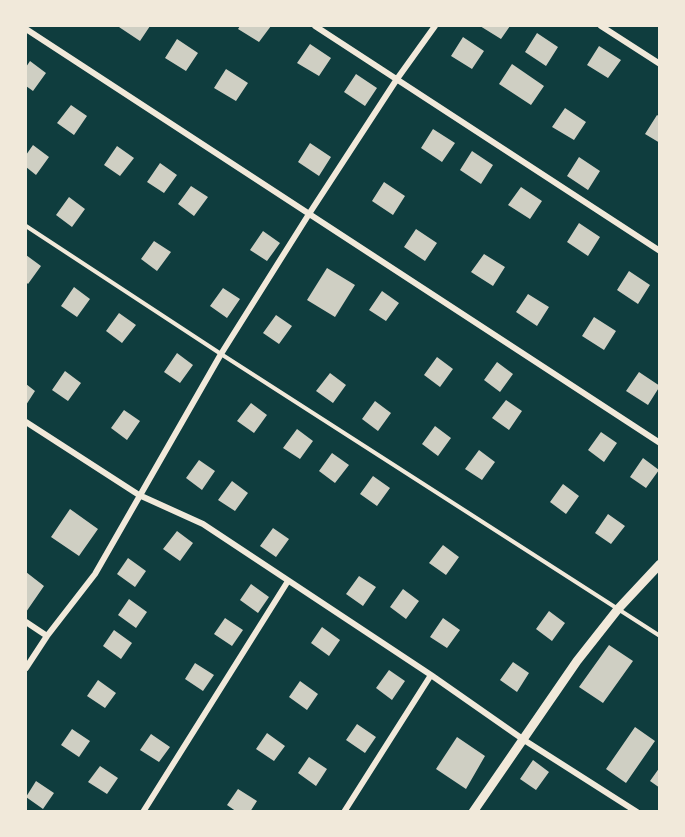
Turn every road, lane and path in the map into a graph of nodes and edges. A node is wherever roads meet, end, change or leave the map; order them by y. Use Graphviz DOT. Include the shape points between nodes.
graph roads {
  1 [pos="315,26"];
  2 [pos="435,26"];
  3 [pos="601,26"];
  4 [pos="26,29"];
  5 [pos="660,64"];
  6 [pos="397,79"];
  7 [pos="309,214"];
  8 [pos="26,226"];
  9 [pos="660,251"];
  10 [pos="221,354"];
  11 [pos="26,422"];
  12 [pos="660,443"];
  13 [pos="139,495"];
  14 [pos="660,564"];
  15 [pos="288,581"];
  16 [pos="618,609"];
  17 [pos="26,622"];
  18 [pos="47,636"];
  19 [pos="660,636"];
  20 [pos="26,668"];
  21 [pos="431,675"];
  22 [pos="524,740"];
  23 [pos="143,812"];
  24 [pos="344,812"];
  25 [pos="473,812"];
  26 [pos="637,812"];
  1 -- 6 [label="street"];
  2 -- 6 [label="street"];
  3 -- 5 [label="street"];
  4 -- 7 [label="street"];
  6 -- 7 [label="street"];
  6 -- 9 [label="street"];
  7 -- 10 [label="street"];
  7 -- 12 [label="street"];
  8 -- 10 [label="lane"];
  10 -- 13 [label="street"];
  10 -- 16 [label="lane"];
  11 -- 13 [label="street"];
  13 -- 15 [label="street" via="202,524"];
  13 -- 18 [label="street" via="95,574"];
  14 -- 16 [label="street"];
  15 -- 21 [label="street"];
  15 -- 23 [label="street"];
  16 -- 19 [label="lane"];
  16 -- 22 [label="street"];
  17 -- 18 [label="street"];
  18 -- 20 [label="street"];
  21 -- 22 [label="street"];
  21 -- 24 [label="street"];
  22 -- 25 [label="street"];
  22 -- 26 [label="street"];
}
